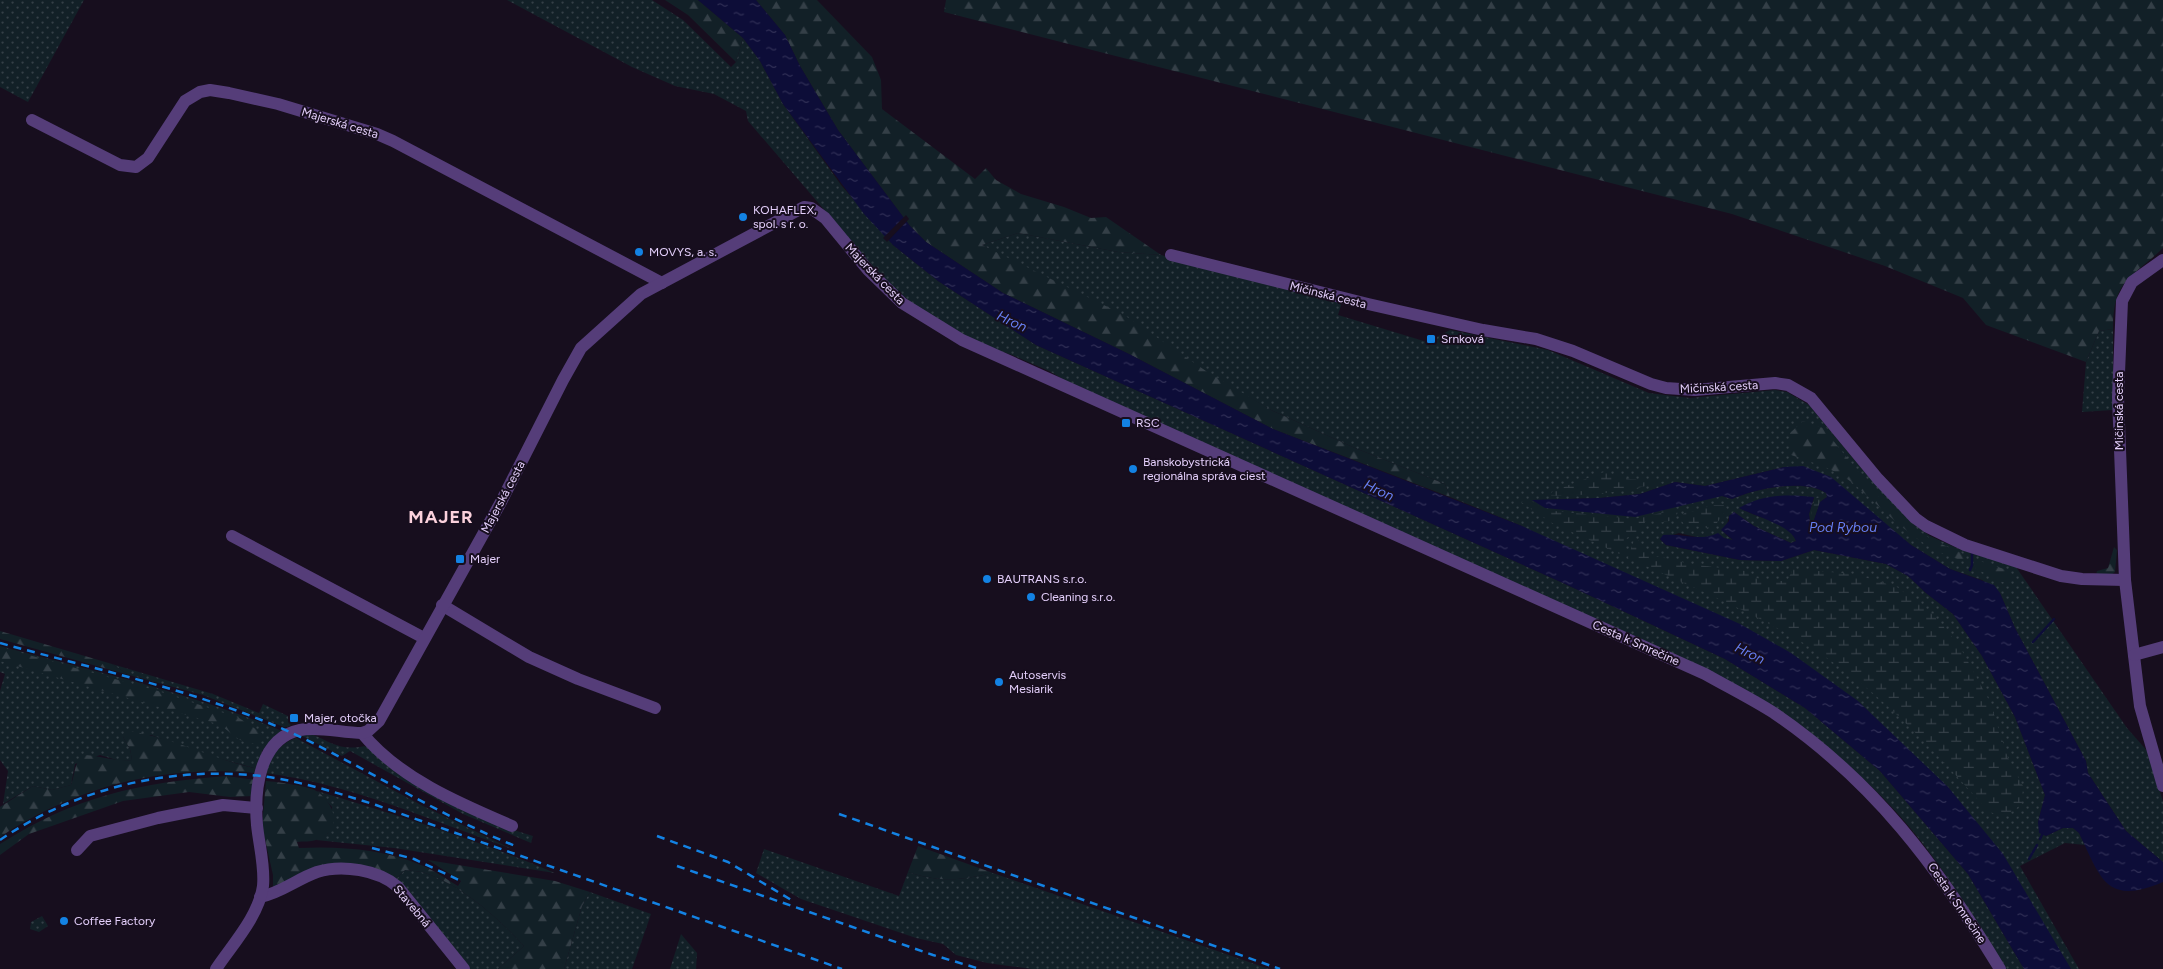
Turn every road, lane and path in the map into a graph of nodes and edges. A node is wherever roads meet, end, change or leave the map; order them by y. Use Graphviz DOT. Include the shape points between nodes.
graph roads {
  1 [pos="32,120"];
  2 [pos="1172,255"];
  3 [pos="2163,260"];
  4 [pos="662,283"];
  5 [pos="1181,439"];
  6 [pos="232,536"];
  7 [pos="2125,580"];
  8 [pos="442,605"];
  9 [pos="424,638"];
  10 [pos="2163,647"];
  11 [pos="2134,655"];
  12 [pos="654,708"];
  13 [pos="362,733"];
  14 [pos="2163,786"];
  15 [pos="258,808"];
  16 [pos="512,826"];
  17 [pos="77,850"];
  18 [pos="260,897"];
  19 [pos="216,969"];
  20 [pos="464,969"];
  21 [pos="2000,969"];
  1 -- 4 [label="street, Majerská cesta" via="120,165 136,167 148,158 178,110 192,95 210,90 278,104 377,134 410,149"];
  2 -- 7 [label="street, Mičinská cesta" via="1368,304 1536,339 1666,388 1695,390 1774,383 1788,385 1811,398 1878,479 1926,526 1965,545 2061,576"];
  3 -- 7 [label="street, Mičinská cesta" via="2132,282 2122,301 2118,397"];
  4 -- 5 [label="street, Majerská cesta" via="798,208 811,208 824,218 891,294 924,318 1002,360"];
  4 -- 8 [label="street, Majerská cesta" via="635,299 577,355 501,502"];
  5 -- 21 [label="street, Cesta k Smrečine" via="1705,674 1772,712 1831,757 1891,816 1932,865"];
  6 -- 9 [label="street"];
  7 -- 11 [label="street, Mičinská cesta"];
  8 -- 9 [label="street, Majerská cesta"];
  8 -- 12 [label="street" via="551,668"];
  9 -- 13 [label="street, Majerská cesta" via="379,721"];
  10 -- 11 [label="street"];
  11 -- 14 [label="street, Mičinská cesta" via="2140,706"];
  13 -- 15 [label="street" via="308,729 291,733 277,742 266,754 261,770"];
  13 -- 16 [label="street" via="375,750 410,775 452,799"];
  15 -- 17 [label="street" via="223,805 158,818 90,836"];
  15 -- 18 [label="street" via="263,870"];
  18 -- 19 [label="street"];
  18 -- 20 [label="street, Stavebná" via="272,895 318,872 343,870 376,874 398,887"];
}
